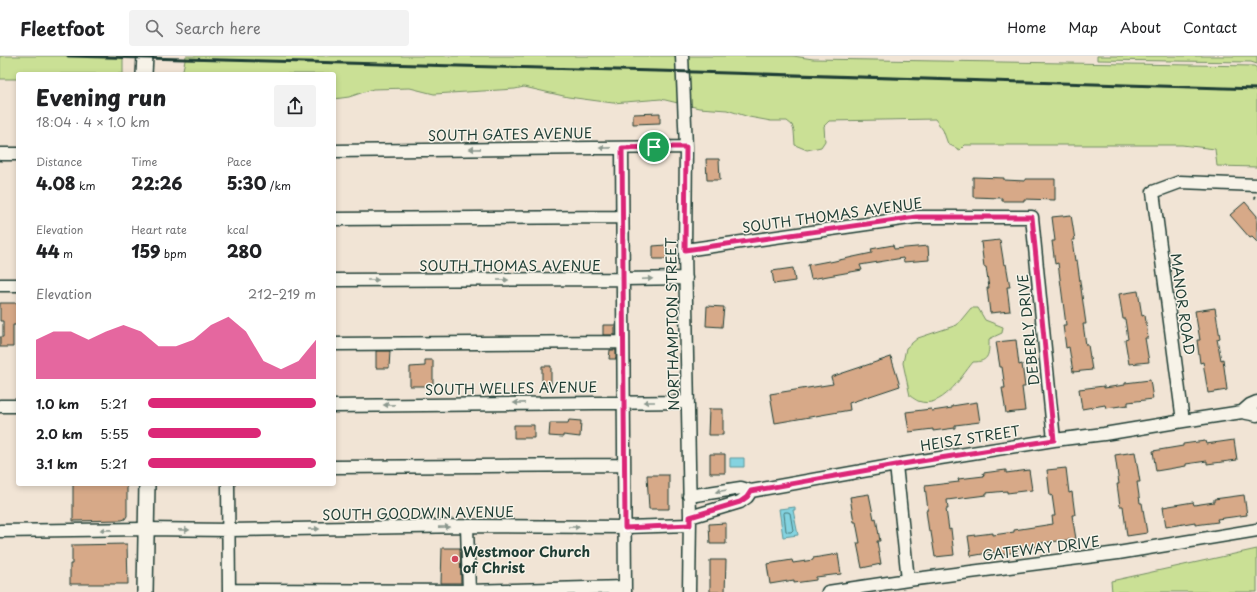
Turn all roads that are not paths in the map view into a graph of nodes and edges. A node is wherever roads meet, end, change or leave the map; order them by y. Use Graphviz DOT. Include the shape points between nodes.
graph roads {
  1 [pos="145,56"];
  2 [pos="682,56"];
  3 [pos="144,72"];
  4 [pos="686,147"];
  5 [pos="622,148"];
  6 [pos="336,151"];
  7 [pos="0,154"];
  8 [pos="16,154"];
  9 [pos="1257,185"];
  10 [pos="622,217"];
  11 [pos="1032,217"];
  12 [pos="336,219"];
  13 [pos="685,250"];
  14 [pos="686,278"];
  15 [pos="623,279"];
  16 [pos="336,280"];
  17 [pos="0,285"];
  18 [pos="16,285"];
  19 [pos="623,342"];
  20 [pos="336,344"];
  21 [pos="624,402"];
  22 [pos="688,402"];
  23 [pos="1257,402"];
  24 [pos="0,406"];
  25 [pos="16,406"];
  26 [pos="336,406"];
  27 [pos="1242,412"];
  28 [pos="1257,415"];
  29 [pos="1183,421"];
  30 [pos="1054,440"];
  31 [pos="624,465"];
  32 [pos="896,465"];
  33 [pos="336,467"];
  34 [pos="147,486"];
  35 [pos="228,486"];
  36 [pos="751,491"];
  37 [pos="689,496"];
  38 [pos="690,521"];
  39 [pos="467,526"];
  40 [pos="625,528"];
  41 [pos="145,529"];
  42 [pos="229,530"];
  43 [pos="1257,530"];
  44 [pos="0,531"];
  45 [pos="908,580"];
  46 [pos="625,589"];
  47 [pos="229,591"];
  48 [pos="469,591"];
  49 [pos="145,592"];
  50 [pos="689,592"];
  51 [pos="828,592"];
  1 -- 3 [label="main road"];
  2 -- 4 [label="street, NORTHAMPTON STREET"];
  4 -- 5 [label="street, SOUTH GATES AVENUE"];
  4 -- 13 [label="street, NORTHAMPTON STREET"];
  5 -- 6 [label="street, SOUTH GATES AVENUE, one-way"];
  5 -- 10 [label="street"];
  7 -- 8 [label="street"];
  9 -- 29 [label="street, MANOR ROAD" via="1180,182 1152,192"];
  10 -- 12 [label="street"];
  10 -- 15 [label="street"];
  11 -- 13 [label="street, SOUTH THOMAS AVENUE" via="916,217"];
  11 -- 30 [label="street, DEBERLY DRIVE"];
  13 -- 14 [label="street, NORTHAMPTON STREET"];
  15 -- 14 [label="street, SOUTH THOMAS AVENUE, one-way"];
  14 -- 22 [label="street, NORTHAMPTON STREET"];
  16 -- 15 [label="street, SOUTH THOMAS AVENUE, one-way"];
  15 -- 19 [label="street"];
  17 -- 18 [label="street"];
  19 -- 20 [label="street"];
  19 -- 21 [label="street"];
  22 -- 21 [label="street, SOUTH WELLES AVENUE, one-way"];
  21 -- 26 [label="street, SOUTH WELLES AVENUE, one-way"];
  21 -- 31 [label="street"];
  22 -- 37 [label="street, NORTHAMPTON STREET"];
  23 -- 27 [label="street, HEISZ STREET"];
  24 -- 25 [label="street"];
  27 -- 28 [label="street"];
  27 -- 29 [label="street, HEISZ STREET"];
  29 -- 30 [label="street, HEISZ STREET"];
  30 -- 32 [label="street, HEISZ STREET"];
  31 -- 33 [label="street"];
  31 -- 40 [label="street"];
  32 -- 36 [label="street, HEISZ STREET"];
  32 -- 45 [label="street"];
  34 -- 41 [label="main road"];
  35 -- 42 [label="street"];
  36 -- 37 [label="street, one-way" via="741,488"];
  36 -- 38 [label="street, HEISZ STREET" via="740,502"];
  37 -- 38 [label="street, NORTHAMPTON STREET"];
  38 -- 40 [label="street, SOUTH GOODWIN AVENUE"];
  38 -- 50 [label="street, NORTHAMPTON STREET"];
  39 -- 40 [label="street, SOUTH GOODWIN AVENUE, one-way"];
  42 -- 39 [label="street, SOUTH GOODWIN AVENUE, one-way"];
  39 -- 48 [label="street"];
  40 -- 46 [label="street"];
  41 -- 42 [label="street, SOUTH GOODWIN AVENUE, one-way"];
  41 -- 44 [label="street, SOUTH GOODWIN AVENUE, one-way"];
  41 -- 49 [label="main road"];
  42 -- 47 [label="street"];
  43 -- 45 [label="street, GATEWAY DRIVE" via="1118,553"];
  45 -- 51 [label="street, GATEWAY DRIVE"];
  46 -- 48 [label="street"];
  47 -- 48 [label="street"];
}
